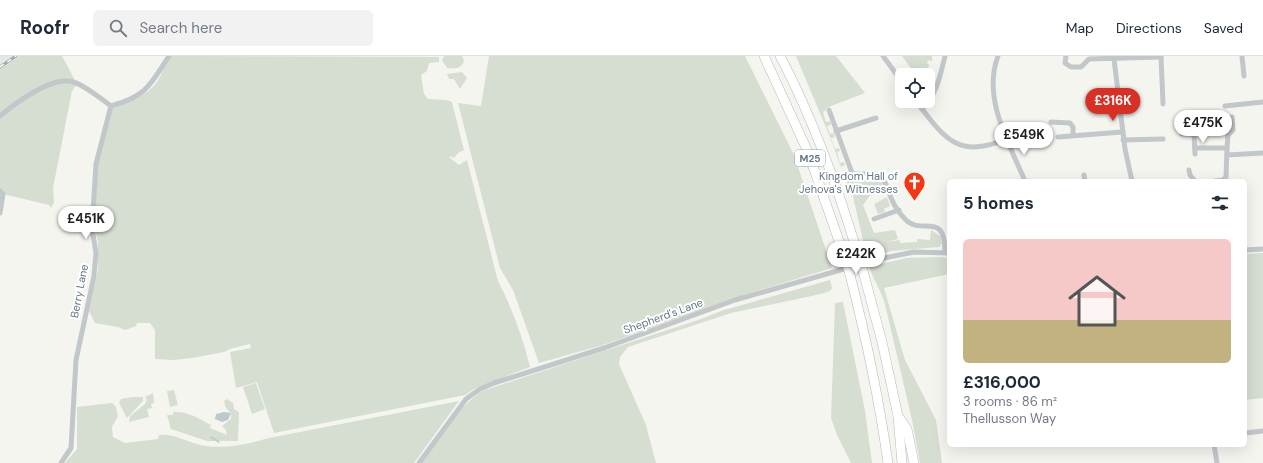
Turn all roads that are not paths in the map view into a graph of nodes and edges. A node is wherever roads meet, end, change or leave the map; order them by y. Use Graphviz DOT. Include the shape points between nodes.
graph roads {
  1 [pos="169,56"];
  2 [pos="764,56"];
  3 [pos="780,56"];
  4 [pos="883,56"];
  5 [pos="945,56"];
  6 [pos="998,56"];
  7 [pos="1066,56"];
  8 [pos="1161,56"];
  9 [pos="1242,56"];
  10 [pos="1088,57"];
  11 [pos="1114,59"];
  12 [pos="895,72"];
  13 [pos="1244,76"];
  14 [pos="1263,102"];
  15 [pos="1162,104"];
  16 [pos="111,106"];
  17 [pos="1225,106"];
  18 [pos="922,109"];
  19 [pos="829,110"];
  20 [pos="0,116"];
  21 [pos="876,118"];
  22 [pos="1232,118"];
  23 [pos="1052,122"];
  24 [pos="836,131"];
  25 [pos="1122,132"];
  26 [pos="1182,134"];
  27 [pos="1074,135"];
  28 [pos="1058,137"];
  29 [pos="1007,138"];
  30 [pos="1163,139"];
  31 [pos="1123,140"];
  32 [pos="1195,148"];
  33 [pos="1227,148"];
  34 [pos="1263,153"];
  35 [pos="1195,154"];
  36 [pos="1227,155"];
  37 [pos="1189,170"];
  38 [pos="1084,175"];
  39 [pos="1024,179"];
  40 [pos="1085,179"];
  41 [pos="1132,179"];
  42 [pos="1193,179"];
  43 [pos="1224,179"];
  44 [pos="0,191"];
  45 [pos="899,210"];
  46 [pos="0,213"];
  47 [pos="874,219"];
  48 [pos="1263,249"];
  49 [pos="1247,250"];
  50 [pos="947,253"];
  51 [pos="898,416"];
  52 [pos="1263,431"];
  53 [pos="1247,433"];
  54 [pos="1214,447"];
  55 [pos="61,463"];
  56 [pos="419,463"];
  57 [pos="888,463"];
  58 [pos="902,463"];
  59 [pos="914,463"];
  60 [pos="1216,463"];
  1 -- 16 [label="street" via="148,88"];
  2 -- 57 [label="highway, M25, bridge" via="808,152 847,264 869,350"];
  3 -- 51 [label="highway, M25, bridge" via="822,149 842,203 882,342"];
  4 -- 12 [label="street"];
  5 -- 18 [label="street" via="936,91"];
  6 -- 29 [label="street" via="994,72 995,104"];
  7 -- 10 [label="street" via="1065,63 1071,67 1084,66"];
  8 -- 11 [label="street"];
  8 -- 15 [label="street"];
  9 -- 13 [label="street"];
  10 -- 11 [label="street"];
  11 -- 25 [label="street"];
  14 -- 17 [label="street"];
  16 -- 20 [label="street" via="68,80 29,94"];
  16 -- 55 [label="street, Berry Lane" via="96,164 92,228 96,253 94,276 76,360 71,448"];
  18 -- 29 [label="street" via="942,134 959,144 978,147"];
  19 -- 24 [label="street"];
  21 -- 24 [label="street"];
  22 -- 33 [label="street" via="1233,130 1228,135"];
  23 -- 27 [label="street" via="1070,123"];
  24 -- 45 [label="street" via="852,173 878,175 884,180 892,202"];
  25 -- 27 [label="street"];
  25 -- 31 [label="street"];
  26 -- 32 [label="street" via="1194,134"];
  27 -- 28 [label="street"];
  29 -- 39 [label="street"];
  30 -- 31 [label="street"];
  31 -- 41 [label="street"];
  32 -- 33 [label="street"];
  32 -- 35 [label="street"];
  33 -- 36 [label="street"];
  34 -- 36 [label="street"];
  36 -- 43 [label="street"];
  37 -- 42 [label="street"];
  38 -- 40 [label="street"];
  44 -- 46 [label="street" via="3,194"];
  45 -- 47 [label="street"];
  45 -- 50 [label="street" via="909,222 940,230 944,235"];
  48 -- 49 [label="street"];
  50 -- 56 [label="street, Shepherd's Lane" via="914,252 895,255 735,300 604,348 494,383 466,399"];
  51 -- 58 [label="highway, M25"];
  51 -- 59 [label="highway, M25" via="907,429"];
  52 -- 53 [label="street"];
  54 -- 60 [label="street"];
}
